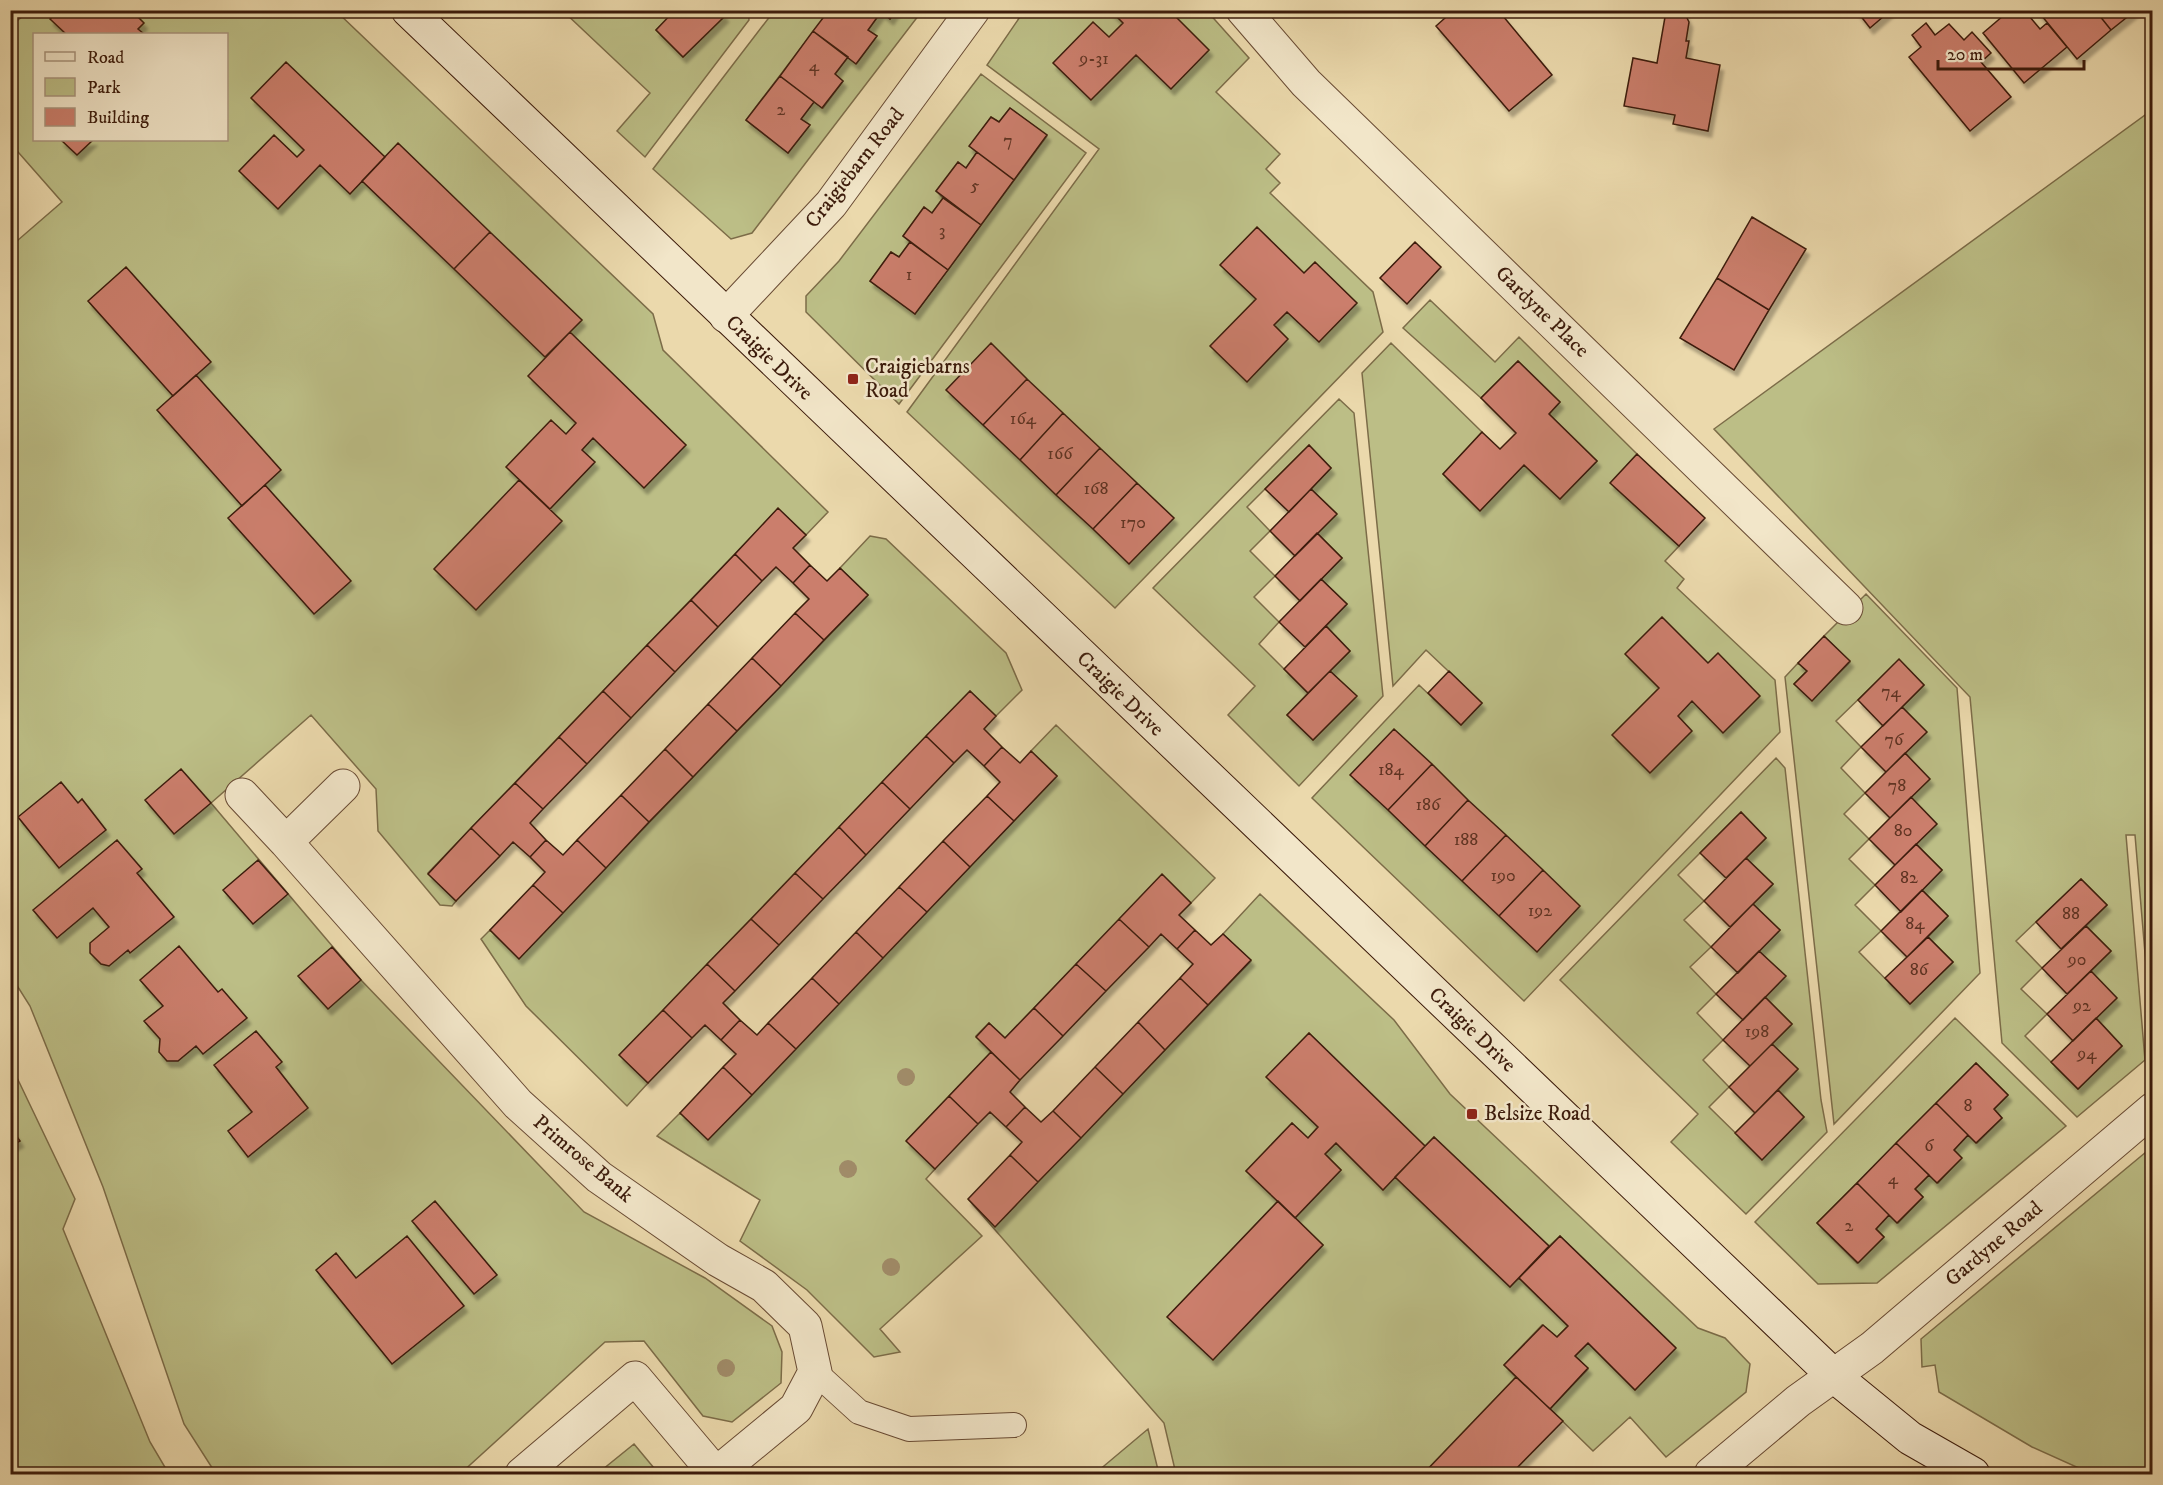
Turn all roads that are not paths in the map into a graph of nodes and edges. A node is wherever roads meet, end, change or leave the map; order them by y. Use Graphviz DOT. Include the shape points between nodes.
graph roads {
  1 [pos="408,10"];
  2 [pos="973,10"];
  3 [pos="1243,10"];
  4 [pos="726,316"];
  5 [pos="1846,608"];
  6 [pos="342,786"];
  7 [pos="242,795"];
  8 [pos="286,842"];
  9 [pos="2152,1110"];
  10 [pos="815,1372"];
  11 [pos="1834,1376"];
  12 [pos="1014,1425"];
  13 [pos="522,1474"];
  14 [pos="716,1474"];
  15 [pos="1711,1474"];
  16 [pos="1972,1474"];
  1 -- 4 [label="street, Craigie Drive"];
  2 -- 4 [label="street, Craigiebarn Road" via="831,204"];
  3 -- 5 [label="street, Gardyne Place" via="1306,83"];
  4 -- 11 [label="street, Craigie Drive"];
  6 -- 8 [label="street"];
  7 -- 8 [label="street, Primrose Bank"];
  8 -- 10 [label="street, Primrose Bank" via="518,1104 598,1177 718,1260 764,1286 805,1326"];
  9 -- 11 [label="street, Gardyne Road"];
  10 -- 12 [label="lane" via="859,1412 909,1428"];
  10 -- 14 [label="street" via="796,1408"];
  11 -- 15 [label="street"];
  11 -- 16 [label="street, Craigie Drive" via="1910,1438"];
  13 -- 14 [label="street" via="635,1378"];
}
